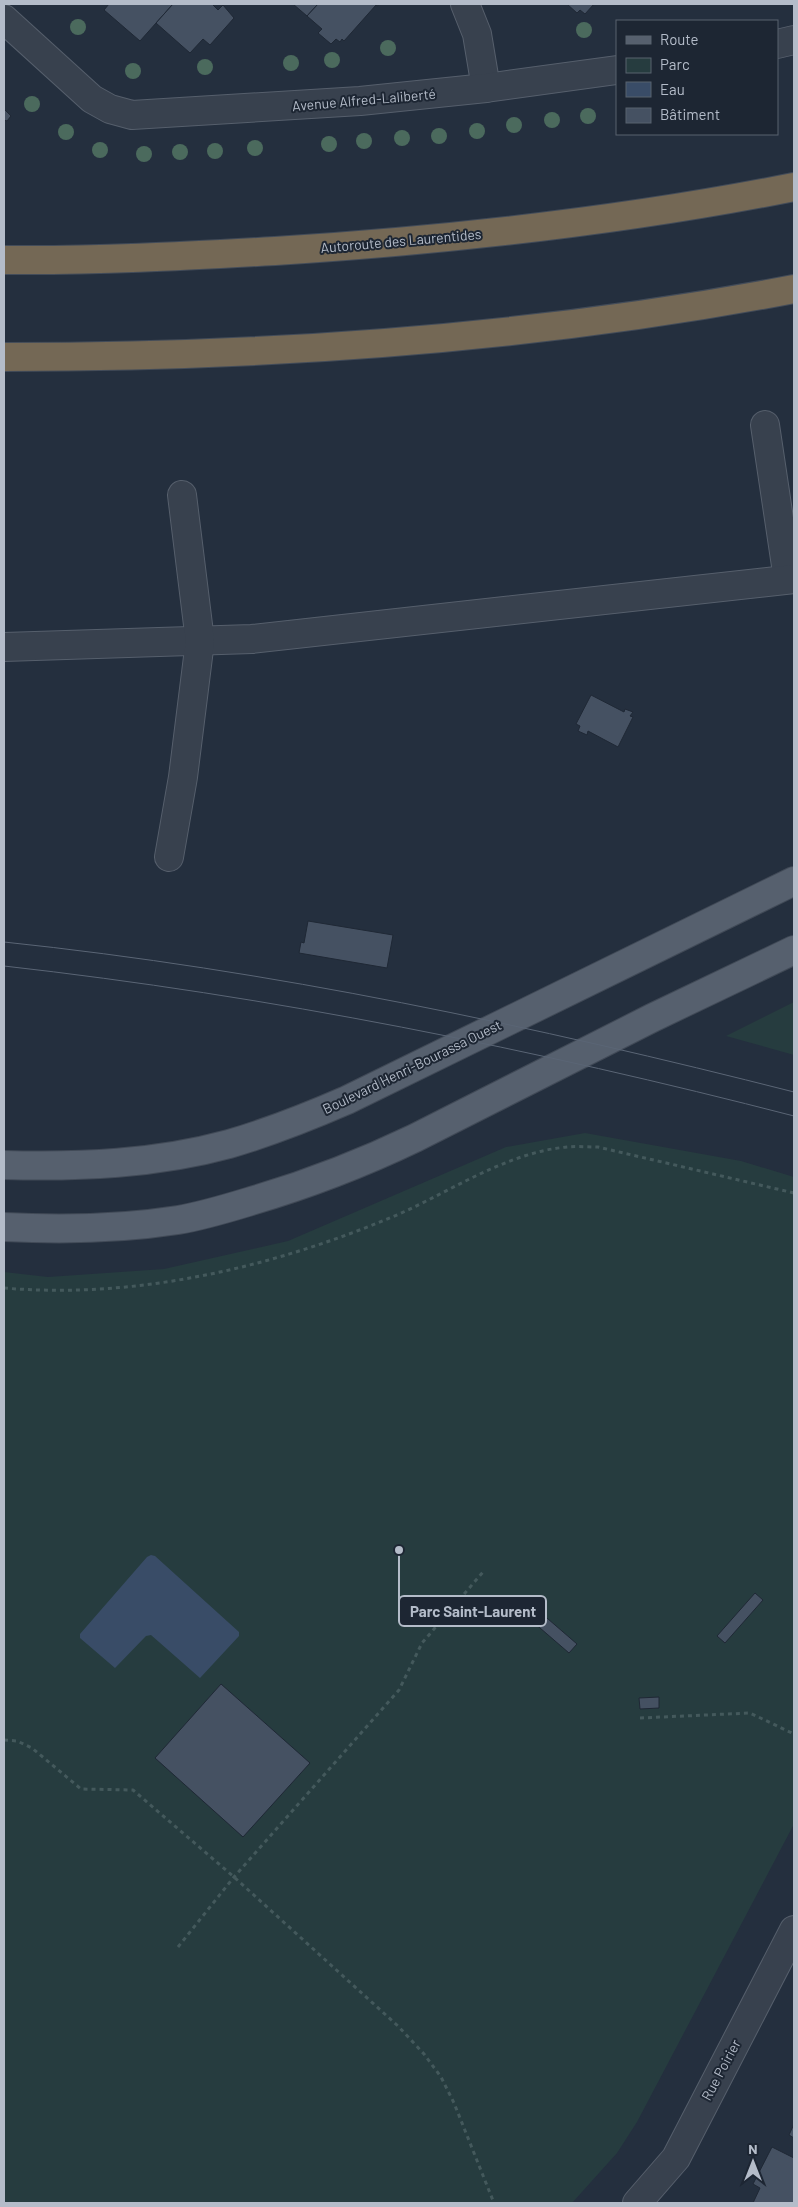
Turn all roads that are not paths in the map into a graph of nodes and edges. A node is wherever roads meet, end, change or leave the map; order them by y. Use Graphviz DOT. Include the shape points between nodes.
graph roads {
  1 [pos="465,4"];
  2 [pos="4,19"];
  3 [pos="794,40"];
  4 [pos="778,44"];
  5 [pos="616,70"];
  6 [pos="486,88"];
  7 [pos="794,187"];
  8 [pos="4,260"];
  9 [pos="794,289"];
  10 [pos="4,357"];
  11 [pos="765,425"];
  12 [pos="182,495"];
  13 [pos="791,579"];
  14 [pos="200,641"];
  15 [pos="4,647"];
  16 [pos="169,857"];
  17 [pos="794,881"];
  18 [pos="794,950"];
  19 [pos="4,1165"];
  20 [pos="4,1227"];
  21 [pos="794,1930"];
  22 [pos="637,2203"];
  1 -- 6 [label="street" via="477,34"];
  2 -- 6 [label="street, Avenue Alfred-Laliberté" via="92,99 110,109 132,114 360,101"];
  3 -- 4 [label="street"];
  5 -- 6 [label="street, Avenue Alfred-Laliberté"];
  7 -- 8 [label="highway, Autoroute des Laurentides" via="622,216 480,235 146,258"];
  9 -- 10 [label="highway" via="590,321 416,340 241,352"];
  11 -- 13 [label="street"];
  12 -- 14 [label="street"];
  13 -- 14 [label="street" via="252,639"];
  14 -- 15 [label="street"];
  14 -- 16 [label="street"];
  17 -- 19 [label="main road, Boulevard Henri-Bourassa Ouest" via="347,1100 270,1131 192,1152 113,1164"];
  18 -- 20 [label="main road" via="376,1157 306,1184 179,1220 114,1228"];
  21 -- 22 [label="street, Rue Poirier" via="676,2158"];
}
